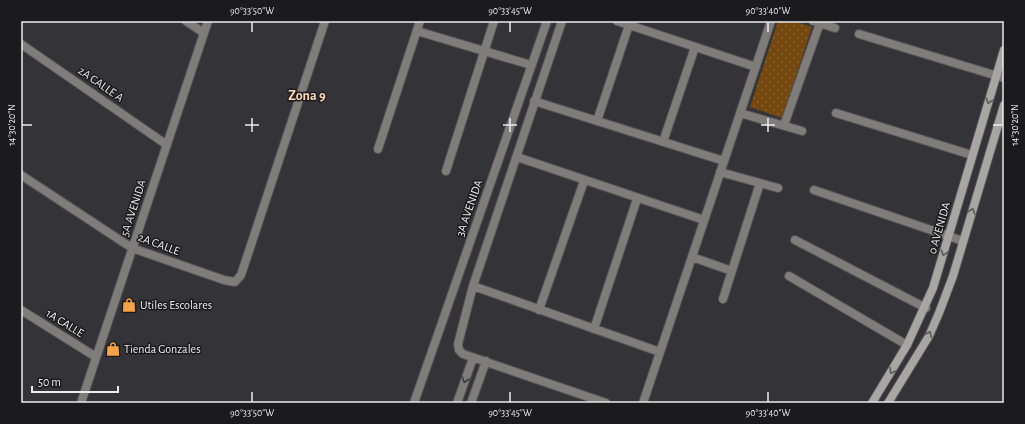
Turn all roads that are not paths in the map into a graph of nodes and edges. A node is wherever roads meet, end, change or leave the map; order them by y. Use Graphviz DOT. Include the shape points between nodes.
graph roads {
  1 [pos="186,21"];
  2 [pos="208,21"];
  3 [pos="325,21"];
  4 [pos="420,21"];
  5 [pos="494,21"];
  6 [pos="547,21"];
  7 [pos="562,21"];
  8 [pos="616,21"];
  9 [pos="771,21"];
  10 [pos="816,22"];
  11 [pos="629,25"];
  12 [pos="835,28"];
  13 [pos="417,31"];
  14 [pos="204,33"];
  15 [pos="859,34"];
  16 [pos="21,44"];
  17 [pos="695,47"];
  18 [pos="1004,50"];
  19 [pos="485,51"];
  20 [pos="531,65"];
  21 [pos="756,67"];
  22 [pos="1000,77"];
  23 [pos="534,101"];
  24 [pos="1004,105"];
  25 [pos="740,113"];
  26 [pos="836,114"];
  27 [pos="597,121"];
  28 [pos="784,126"];
  29 [pos="802,131"];
  30 [pos="663,142"];
  31 [pos="167,145"];
  32 [pos="378,149"];
  33 [pos="972,155"];
  34 [pos="517,157"];
  35 [pos="724,161"];
  36 [pos="446,171"];
  37 [pos="720,172"];
  38 [pos="21,175"];
  39 [pos="584,181"];
  40 [pos="760,183"];
  41 [pos="778,188"];
  42 [pos="814,190"];
  43 [pos="637,199"];
  44 [pos="704,220"];
  45 [pos="949,236"];
  46 [pos="795,240"];
  47 [pos="963,241"];
  48 [pos="132,248"];
  49 [pos="692,257"];
  50 [pos="732,271"];
  51 [pos="789,276"];
  52 [pos="473,286"];
  53 [pos="723,299"];
  54 [pos="926,308"];
  55 [pos="21,310"];
  56 [pos="539,310"];
  57 [pos="594,329"];
  58 [pos="908,345"];
  59 [pos="660,352"];
  60 [pos="96,357"];
  61 [pos="473,358"];
  62 [pos="486,361"];
  63 [pos="80,403"];
  64 [pos="414,403"];
  65 [pos="457,403"];
  66 [pos="471,403"];
  67 [pos="606,403"];
  68 [pos="643,403"];
  69 [pos="872,403"];
  70 [pos="888,403"];
  1 -- 14 [label="street"];
  2 -- 14 [label="street, 5A AVENIDA"];
  3 -- 48 [label="street, 2A CALLE" via="241,275 235,282 224,280"];
  4 -- 13 [label="street"];
  5 -- 19 [label="street"];
  6 -- 20 [label="street, 3A AVENIDA"];
  7 -- 23 [label="street"];
  8 -- 11 [label="street"];
  9 -- 21 [label="street"];
  10 -- 12 [label="street"];
  10 -- 28 [label="street"];
  11 -- 17 [label="street"];
  11 -- 27 [label="street"];
  13 -- 19 [label="street"];
  13 -- 32 [label="street"];
  14 -- 31 [label="street, 5A AVENIDA"];
  15 -- 22 [label="street"];
  16 -- 31 [label="street, 2A CALLE A"];
  17 -- 21 [label="street"];
  17 -- 30 [label="street"];
  18 -- 22 [label="main road, 0 AVENIDA"];
  19 -- 20 [label="street"];
  19 -- 36 [label="street"];
  20 -- 64 [label="street, 3A AVENIDA"];
  21 -- 25 [label="street"];
  22 -- 33 [label="main road, 0 AVENIDA, one-way"];
  23 -- 27 [label="street"];
  23 -- 34 [label="street"];
  47 -- 24 [label="main road, one-way"];
  25 -- 28 [label="street"];
  25 -- 35 [label="street"];
  26 -- 33 [label="street"];
  27 -- 30 [label="street"];
  28 -- 29 [label="street"];
  30 -- 35 [label="street"];
  31 -- 48 [label="street, 5A AVENIDA"];
  33 -- 45 [label="main road, 0 AVENIDA"];
  34 -- 39 [label="street"];
  34 -- 52 [label="street"];
  35 -- 37 [label="street"];
  37 -- 40 [label="street"];
  37 -- 44 [label="street"];
  38 -- 48 [label="street, 2A CALLE"];
  39 -- 43 [label="street"];
  39 -- 56 [label="street"];
  40 -- 41 [label="street"];
  40 -- 50 [label="street"];
  42 -- 45 [label="street"];
  43 -- 44 [label="street"];
  43 -- 57 [label="street"];
  44 -- 49 [label="street"];
  45 -- 47 [label="street"];
  45 -- 54 [label="main road, 0 AVENIDA, one-way"];
  46 -- 54 [label="street"];
  70 -- 47 [label="main road, one-way" via="937,319"];
  48 -- 60 [label="street, 5A AVENIDA"];
  49 -- 50 [label="street"];
  49 -- 59 [label="street"];
  50 -- 53 [label="street"];
  51 -- 58 [label="street"];
  52 -- 56 [label="street"];
  52 -- 61 [label="street" via="458,344 463,354"];
  54 -- 58 [label="main road, 0 AVENIDA"];
  55 -- 60 [label="street, 1A CALLE"];
  56 -- 57 [label="street"];
  57 -- 59 [label="street"];
  58 -- 69 [label="main road, 0 AVENIDA, one-way"];
  59 -- 68 [label="street"];
  60 -- 63 [label="street, 5A AVENIDA"];
  61 -- 62 [label="street"];
  61 -- 65 [label="street, one-way"];
  62 -- 66 [label="street"];
  62 -- 67 [label="street"];
}
